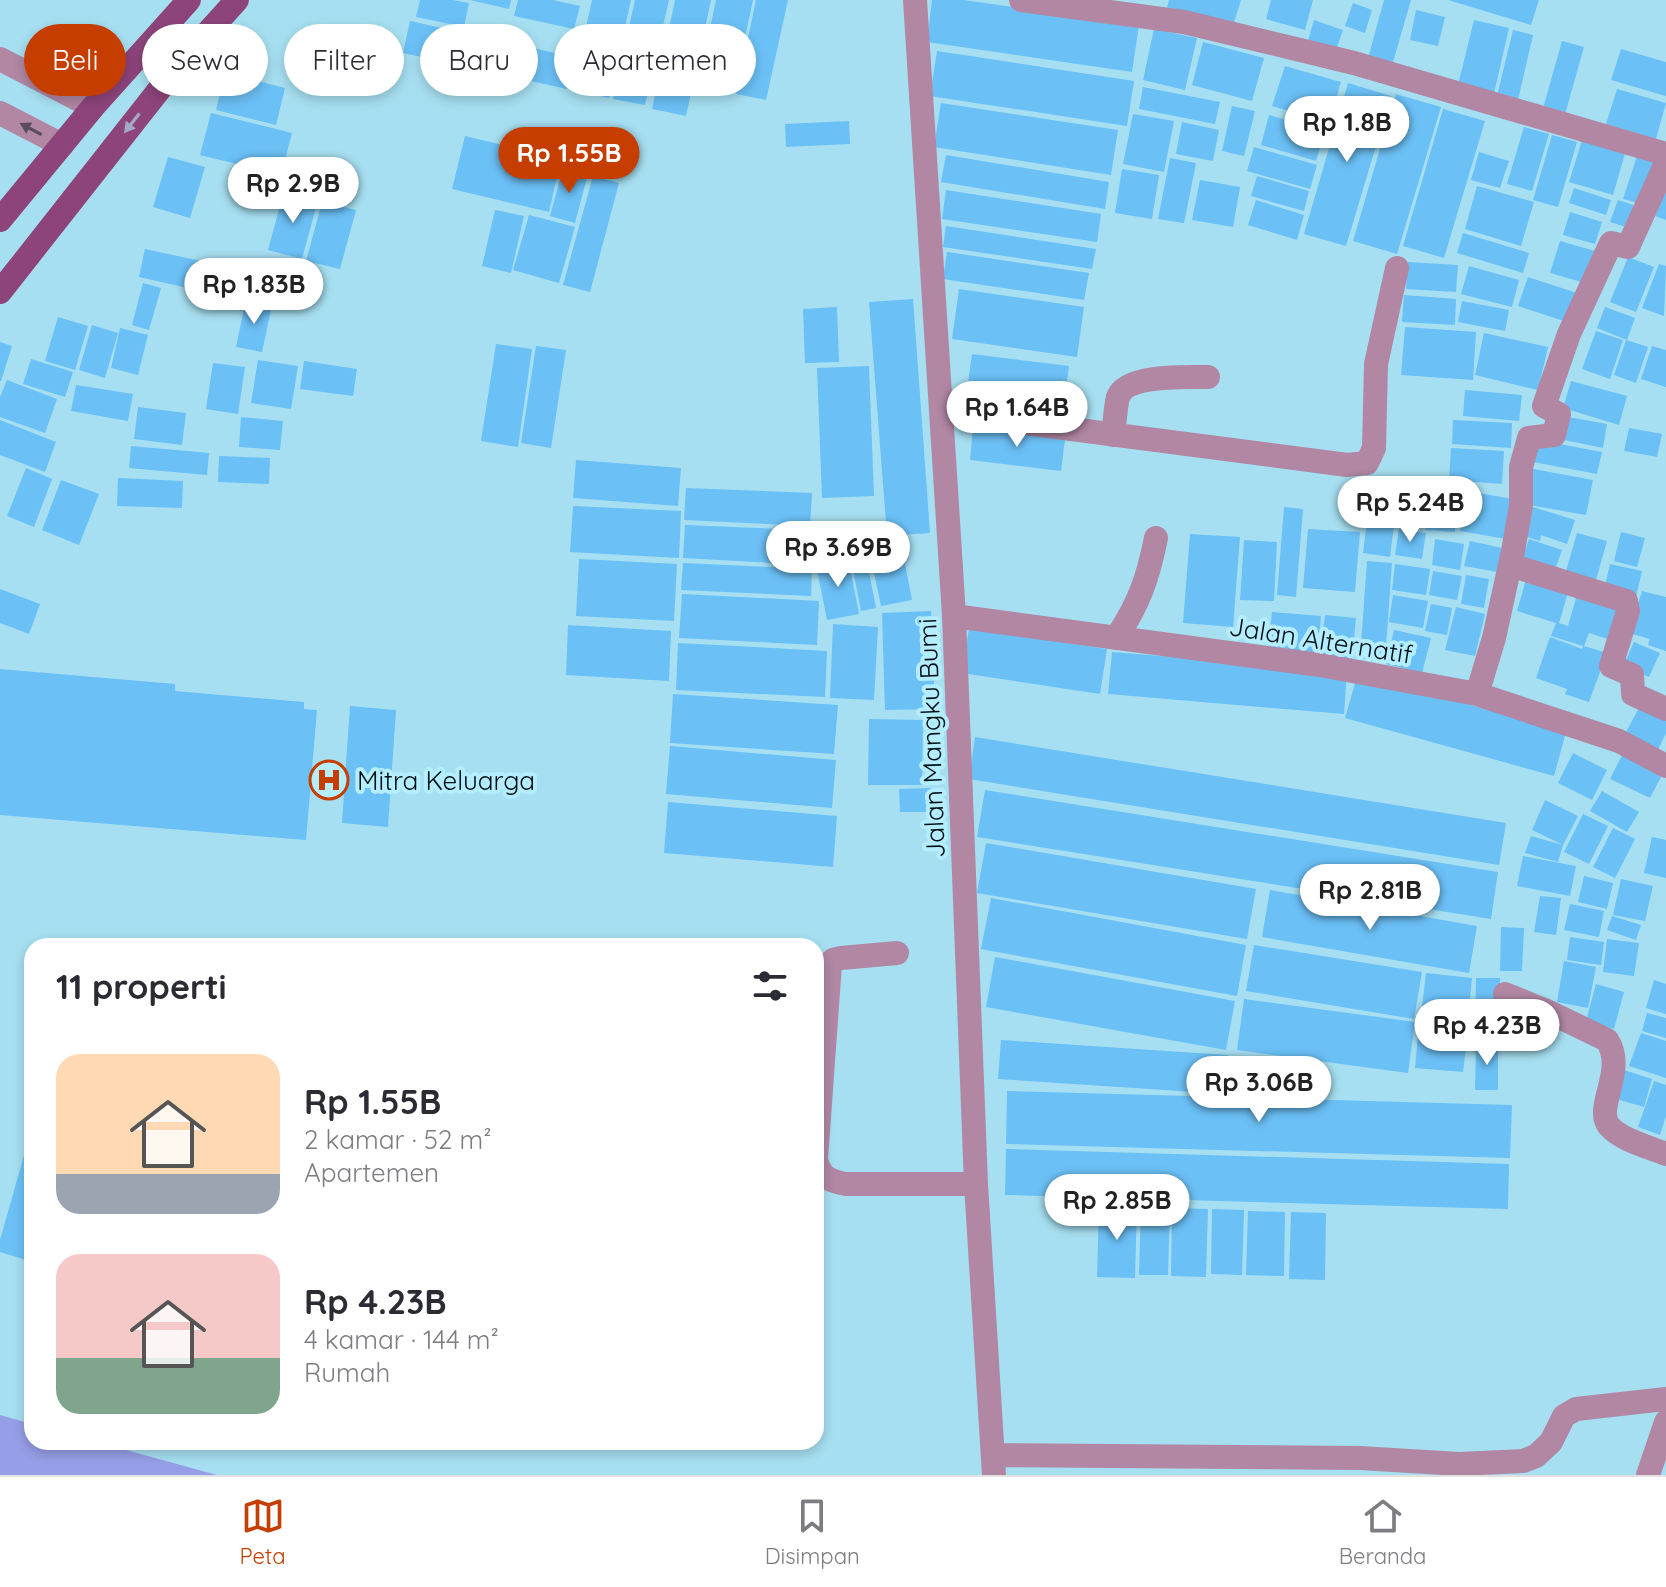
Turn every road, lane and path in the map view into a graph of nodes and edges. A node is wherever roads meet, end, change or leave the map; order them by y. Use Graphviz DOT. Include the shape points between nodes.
graph roads {
  1 [pos="189,0"];
  2 [pos="237,0"];
  3 [pos="915,0"];
  4 [pos="1021,0"];
  5 [pos="0,59"];
  6 [pos="93,107"];
  7 [pos="0,113"];
  8 [pos="62,145"];
  9 [pos="1666,154"];
  10 [pos="1666,163"];
  11 [pos="0,220"];
  12 [pos="1397,268"];
  13 [pos="0,292"];
  14 [pos="1208,377"];
  15 [pos="941,412"];
  16 [pos="1113,435"];
  17 [pos="1156,538"];
  18 [pos="1510,565"];
  19 [pos="954,616"];
  20 [pos="1116,638"];
  21 [pos="1477,694"];
  22 [pos="1666,709"];
  23 [pos="1666,766"];
  24 [pos="897,953"];
  25 [pos="1505,994"];
  26 [pos="824,1048"];
  27 [pos="1666,1154"];
  28 [pos="824,1174"];
  29 [pos="976,1184"];
  30 [pos="1666,1399"];
  31 [pos="1666,1422"];
  32 [pos="1662,1448"];
  33 [pos="994,1465"];
  34 [pos="1526,1468"];
  35 [pos="1648,1475"];
  1 -- 6 [label="main road"];
  2 -- 13 [label="main road, one-way" via="181,62"];
  3 -- 15 [label="street, Jalan Mangku Bumi"];
  4 -- 9 [label="street" via="1184,22 1354,63"];
  5 -- 6 [label="street"];
  6 -- 8 [label="main road"];
  8 -- 7 [label="street, one-way"];
  8 -- 11 [label="main road"];
  10 -- 18 [label="street" via="1628,247 1611,243 1569,334 1544,406 1559,414 1554,435 1529,438 1521,467 1521,506"];
  12 -- 16 [label="street" via="1376,364 1374,448 1367,463 1347,465"];
  14 -- 16 [label="street" via="1149,380 1126,387 1119,396"];
  15 -- 16 [label="street"];
  15 -- 19 [label="street, Jalan Mangku Bumi"];
  17 -- 20 [label="street" via="1149,576"];
  18 -- 21 [label="street"];
  18 -- 22 [label="street" via="1626,601 1628,611 1611,666 1632,675 1636,696"];
  19 -- 20 [label="street, Jalan Alternatif"];
  19 -- 29 [label="street, Jalan Mangku Bumi"];
  20 -- 21 [label="street, Jalan Alternatif" via="1320,665"];
  21 -- 23 [label="street, Jalan Alternatif" via="1619,741"];
  24 -- 26 [label="street" via="833,960"];
  25 -- 27 [label="street" via="1607,1040 1615,1073 1604,1109 1606,1122"];
  28 -- 29 [label="street" via="846,1184"];
  29 -- 33 [label="street, Jalan Mangku Bumi"];
  30 -- 34 [label="street" via="1576,1409 1564,1416 1551,1442"];
  31 -- 32 [label="street"];
  32 -- 35 [label="street"];
  33 -- 34 [label="street" via="1345,1458"];
}
